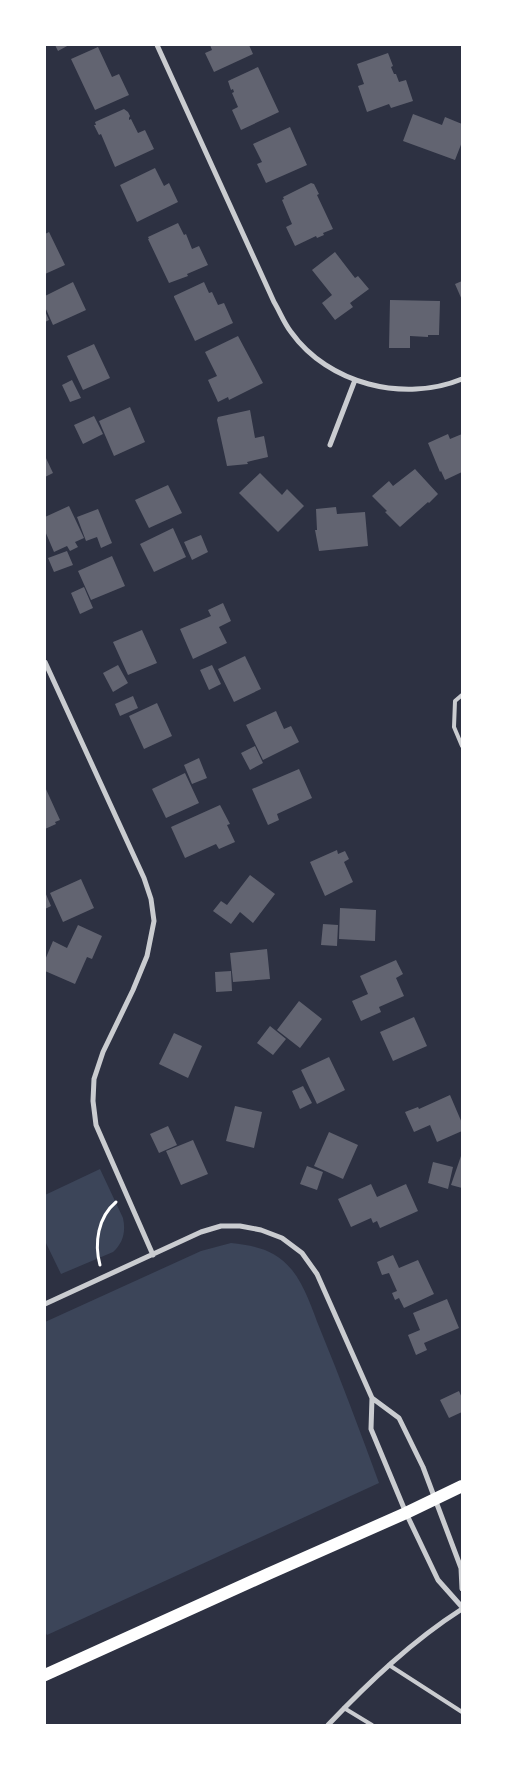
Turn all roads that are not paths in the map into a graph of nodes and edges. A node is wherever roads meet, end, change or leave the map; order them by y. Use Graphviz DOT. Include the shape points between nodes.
graph roads {
  1 [pos="157,45"];
  2 [pos="462,379"];
  3 [pos="355,380"];
  4 [pos="330,445"];
  5 [pos="45,662"];
  6 [pos="462,695"];
  7 [pos="462,746"];
  8 [pos="153,1255"];
  9 [pos="45,1304"];
  10 [pos="372,1398"];
  11 [pos="462,1486"];
  12 [pos="434,1499"];
  13 [pos="406,1514"];
  14 [pos="462,1589"];
  15 [pos="462,1608"];
  16 [pos="390,1665"];
  17 [pos="45,1675"];
  18 [pos="344,1708"];
  19 [pos="462,1712"];
  20 [pos="328,1725"];
  21 [pos="372,1725"];
  1 -- 3 [label="street" via="274,302 291,332 310,353 333,370"];
  2 -- 3 [label="street" via="428,388 401,390"];
  3 -- 4 [label="street"];
  5 -- 8 [label="street" via="151,899 154,921 147,956 103,1052 94,1080 93,1101 96,1125"];
  6 -- 7 [label="lane" via="455,701 454,710 454,727"];
  8 -- 9 [label="street"];
  8 -- 10 [label="street" via="221,1226 261,1230 282,1238 302,1252 317,1274"];
  10 -- 12 [label="street" via="399,1418 423,1467"];
  10 -- 13 [label="street" via="371,1429"];
  11 -- 12 [label="main road"];
  12 -- 13 [label="main road"];
  12 -- 14 [label="street" via="461,1568"];
  13 -- 15 [label="street" via="438,1580"];
  13 -- 17 [label="main road"];
  15 -- 16 [label="street" via="421,1637"];
  16 -- 18 [label="street"];
  16 -- 19 [label="lane"];
  18 -- 20 [label="street"];
  18 -- 21 [label="lane"];
}
